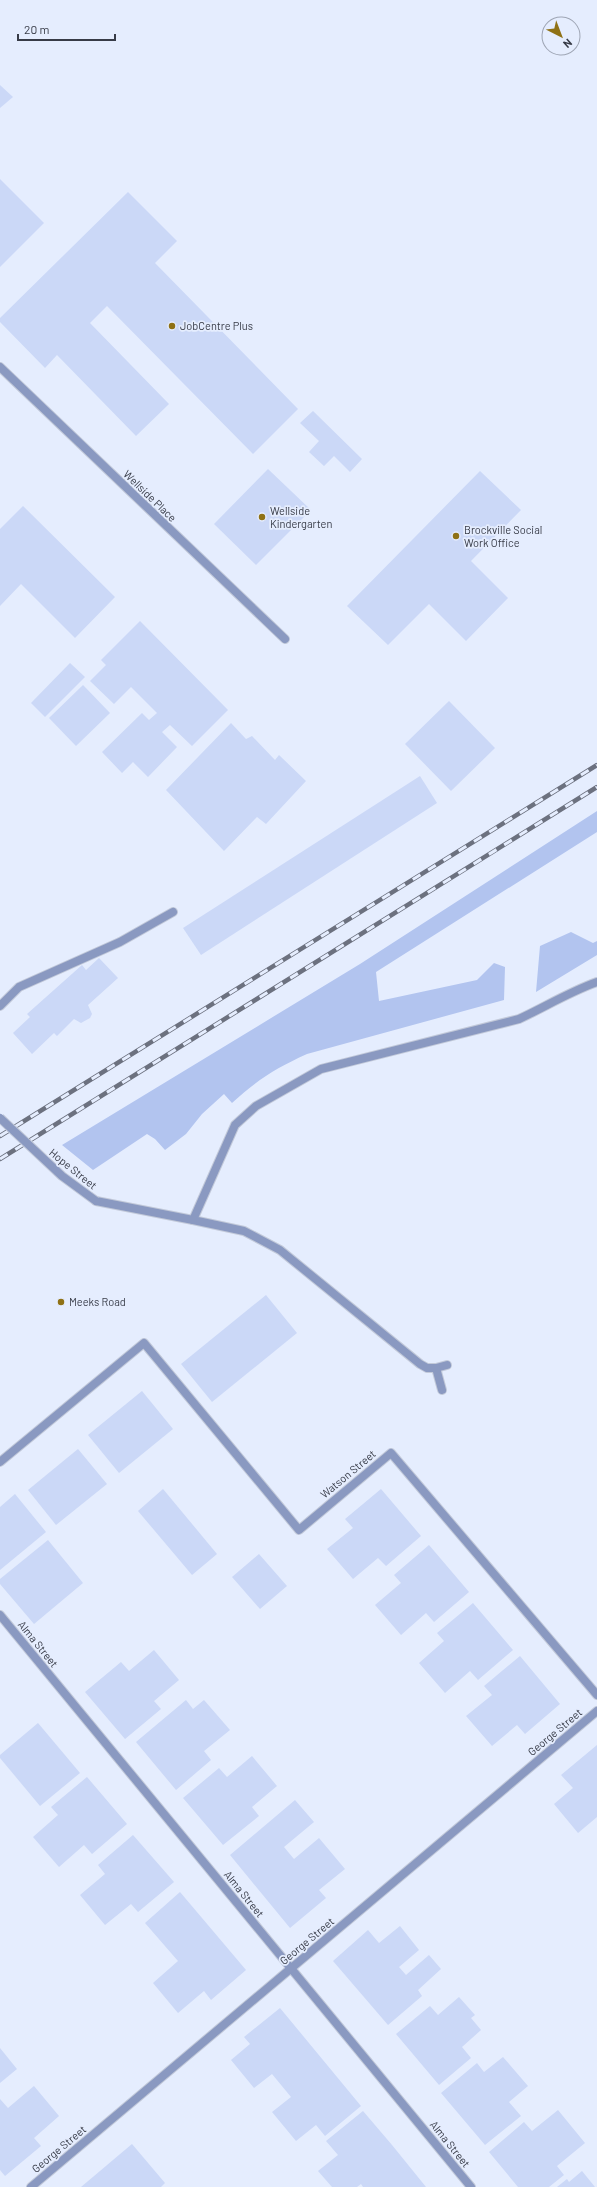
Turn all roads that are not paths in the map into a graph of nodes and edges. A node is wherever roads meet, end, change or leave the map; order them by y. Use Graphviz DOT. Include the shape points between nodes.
graph roads {
  1 [pos="0,368"];
  2 [pos="285,640"];
  3 [pos="173,912"];
  4 [pos="597,982"];
  5 [pos="0,1006"];
  6 [pos="0,1118"];
  7 [pos="193,1220"];
  8 [pos="447,1365"];
  9 [pos="436,1368"];
  10 [pos="442,1390"];
  11 [pos="0,1462"];
  12 [pos="0,1615"];
  13 [pos="597,1695"];
  14 [pos="597,1711"];
  15 [pos="291,1969"];
  16 [pos="31,2187"];
  17 [pos="471,2187"];
  1 -- 2 [label="street, Wellside Place"];
  3 -- 5 [label="street" via="120,942 19,987"];
  4 -- 7 [label="street" via="575,990 547,1007 519,1019 322,1069 256,1106 235,1125"];
  6 -- 7 [label="street, Hope Street, bridge" via="62,1176 96,1200"];
  7 -- 9 [label="street, Hope Street" via="244,1231 280,1250 420,1364 427,1368"];
  8 -- 9 [label="street"];
  9 -- 10 [label="street"];
  11 -- 13 [label="street, Watson Street" via="144,1343 299,1530 391,1453"];
  12 -- 15 [label="street, Alma Street"];
  14 -- 15 [label="street, George Street"];
  15 -- 16 [label="street, George Street"];
  15 -- 17 [label="street, Alma Street"];
}
